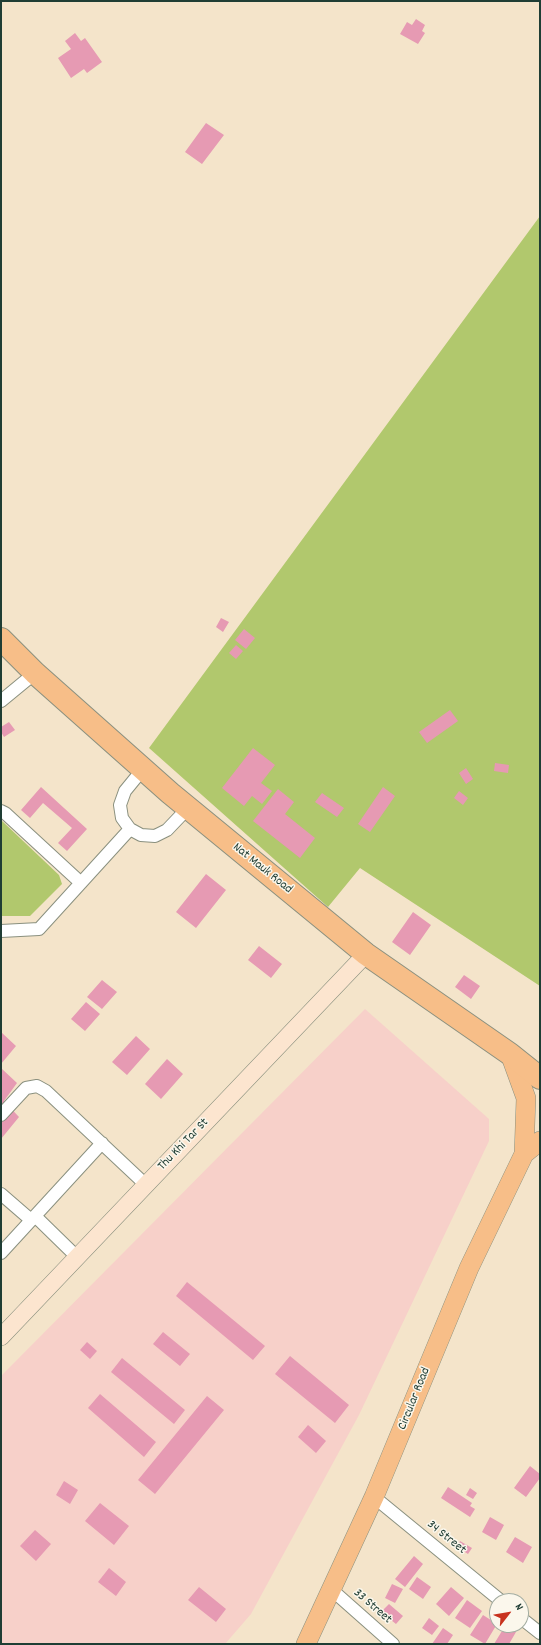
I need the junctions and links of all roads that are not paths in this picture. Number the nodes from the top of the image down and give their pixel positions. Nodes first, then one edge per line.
1 (1, 639) edge
2 (35, 673) junction
3 (1, 701) edge
4 (143, 769) junction
5 (188, 808) junction
6 (1, 810) edge
7 (130, 829) junction
8 (81, 883) junction
9 (1, 931) edge
10 (366, 954) junction
11 (510, 1054) junction
12 (540, 1078) edge
13 (1, 1115) edge
14 (540, 1141) edge
15 (102, 1142) junction
16 (524, 1154) junction
17 (146, 1185) junction
18 (1, 1194) edge
19 (33, 1218) junction
20 (1, 1253) edge
21 (77, 1257) junction
22 (1, 1337) edge
23 (374, 1497) junction
24 (332, 1590) junction
25 (491, 1593) edge
26 (529, 1624) edge
27 (540, 1633) edge
28 (306, 1644) edge
29 (394, 1644) edge

1 - 2 highway, Nat Mauk Road
2 - 3 street
2 - 4 highway, Nat Mauk Road
4 - 5 highway, Nat Mauk Road
4 - 7 street
5 - 7 street
5 - 10 highway, Nat Mauk Road
6 - 8 street
7 - 8 street
8 - 9 street
10 - 11 highway, Nat Mauk Road
10 - 17 street, Thu Khi Tar St
11 - 12 highway, Nat Mauk Road
11 - 16 main road
13 - 15 street
14 - 16 main road
15 - 17 street
15 - 19 street
16 - 23 main road, Circular Road
17 - 21 street, Thu Khi Tar St
18 - 19 street
19 - 20 street
19 - 21 street
21 - 22 street, Thu Khi Tar St
23 - 24 main road, Circular Road
23 - 25 street, 34 Street
24 - 28 main road, Circular Road
24 - 29 street, 33 Street
26 - 27 street

